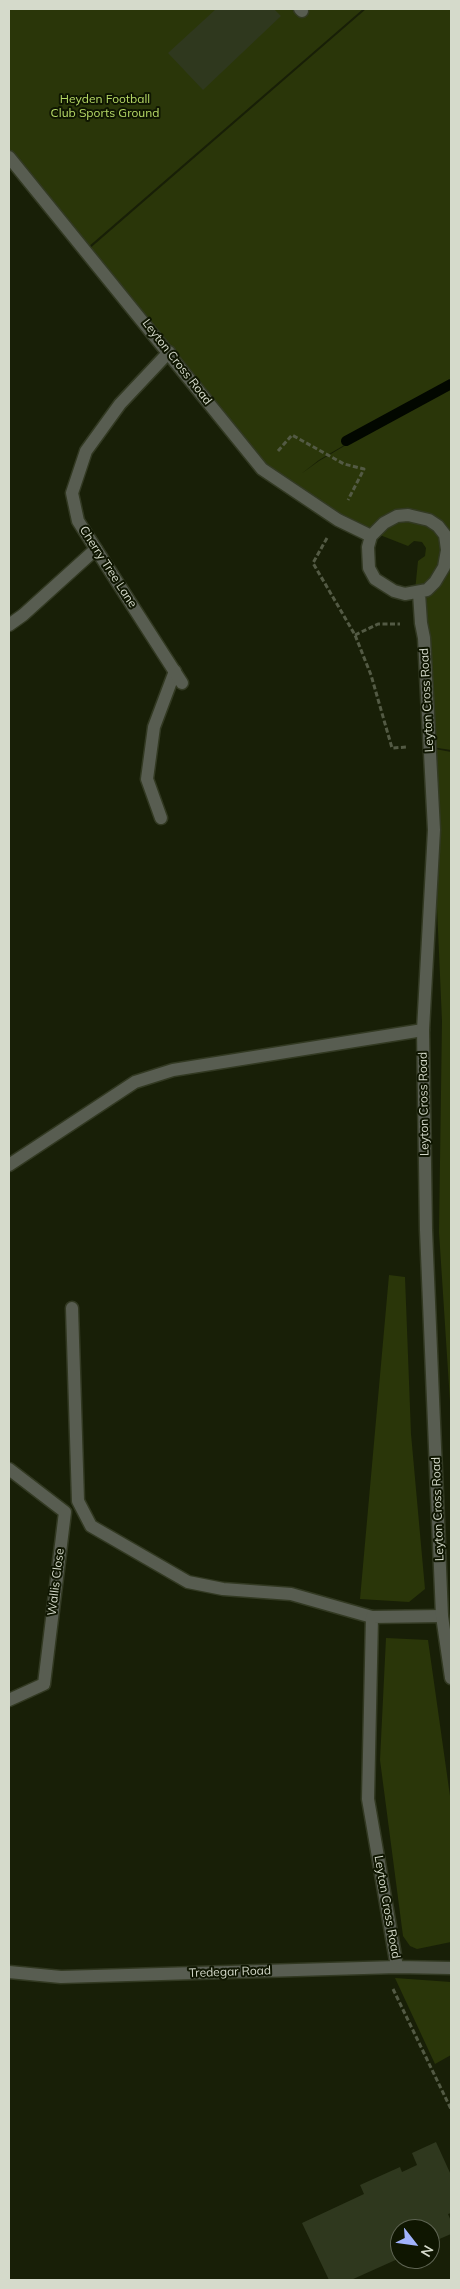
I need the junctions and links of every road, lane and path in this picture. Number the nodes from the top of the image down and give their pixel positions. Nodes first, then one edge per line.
1 (9, 157) edge
2 (170, 352) junction
3 (262, 469) junction
4 (338, 520) junction
5 (448, 535) edge
6 (371, 536) junction
7 (96, 549) junction
8 (419, 593) junction
9 (420, 623) junction
10 (9, 625) edge
11 (355, 635) junction
12 (175, 671) junction
13 (182, 683) dead end
14 (430, 746) junction
15 (161, 818) dead end
16 (424, 1030) junction
17 (9, 1165) edge
18 (72, 1308) dead end
19 (9, 1469) edge
20 (442, 1616) junction
21 (372, 1617) junction
22 (451, 1678) edge
23 (9, 1700) edge
24 (393, 1967) junction
25 (451, 1968) edge
26 (9, 1972) edge
27 (451, 2109) edge

1 - 2 street, Leyton Cross Road
2 - 3 street, Leyton Cross Road
2 - 7 street, Cherry Tree Lane
3 - 4 street, Leyton Cross Road
3 - 4 path
4 - 6 street, Leyton Cross Road
4 - 11 path
5 - 6 street
5 - 8 street
6 - 8 street
7 - 10 street
7 - 12 street, Cherry Tree Lane
8 - 9 street, Leyton Cross Road
9 - 11 path
9 - 14 street, Leyton Cross Road
11 - 14 path
12 - 13 street, Cherry Tree Lane
12 - 15 street
14 - 16 street, Leyton Cross Road
16 - 17 street
16 - 20 street, Leyton Cross Road
18 - 21 street
19 - 23 street, Wallis Close
20 - 21 street
20 - 22 street, Leyton Cross Road
21 - 24 street, Leyton Cross Road
24 - 25 street, Tredegar Road
24 - 26 street, Tredegar Road
24 - 27 path

